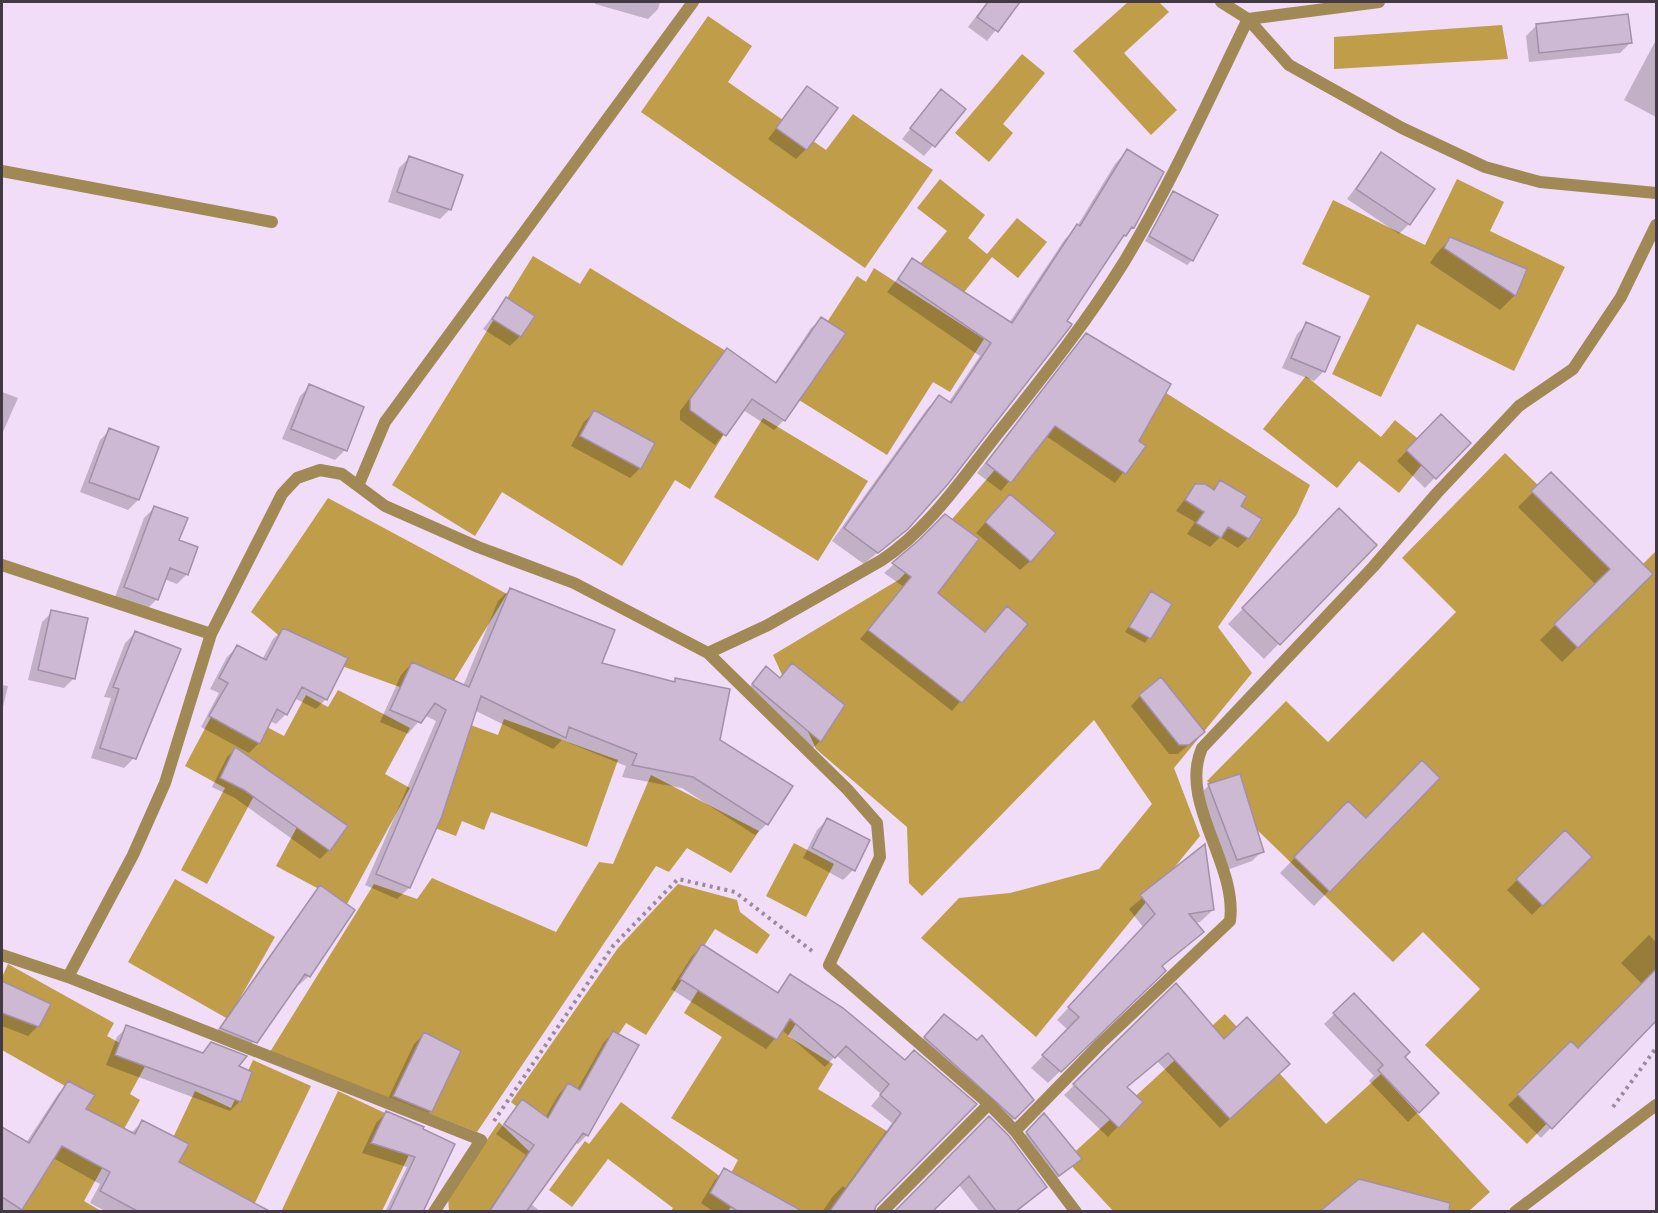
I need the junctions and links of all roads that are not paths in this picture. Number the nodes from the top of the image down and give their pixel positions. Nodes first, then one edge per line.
1 (693, 2) edge
2 (1222, 2) edge
3 (1379, 2) edge
4 (1248, 19) junction
5 (2, 171) edge
6 (1656, 193) edge
7 (272, 222) dead end
8 (1656, 225) edge
9 (358, 486) junction
10 (2, 564) edge
11 (211, 633) junction
12 (708, 653) junction
13 (2, 955) edge
14 (68, 977) junction
15 (989, 1104) junction
16 (1656, 1105) edge
17 (1014, 1131) junction
18 (434, 1212) edge
19 (882, 1212) edge
20 (1076, 1212) edge
21 (1515, 1212) edge

1 - 9 lane
2 - 4 lane
3 - 4 lane
4 - 6 lane
4 - 12 lane
5 - 7 lane
8 - 17 lane
9 - 11 lane
9 - 12 lane
10 - 11 lane
11 - 14 lane
12 - 15 lane
13 - 14 lane
14 - 18 lane
15 - 17 lane
15 - 19 lane
16 - 21 lane
17 - 20 lane

